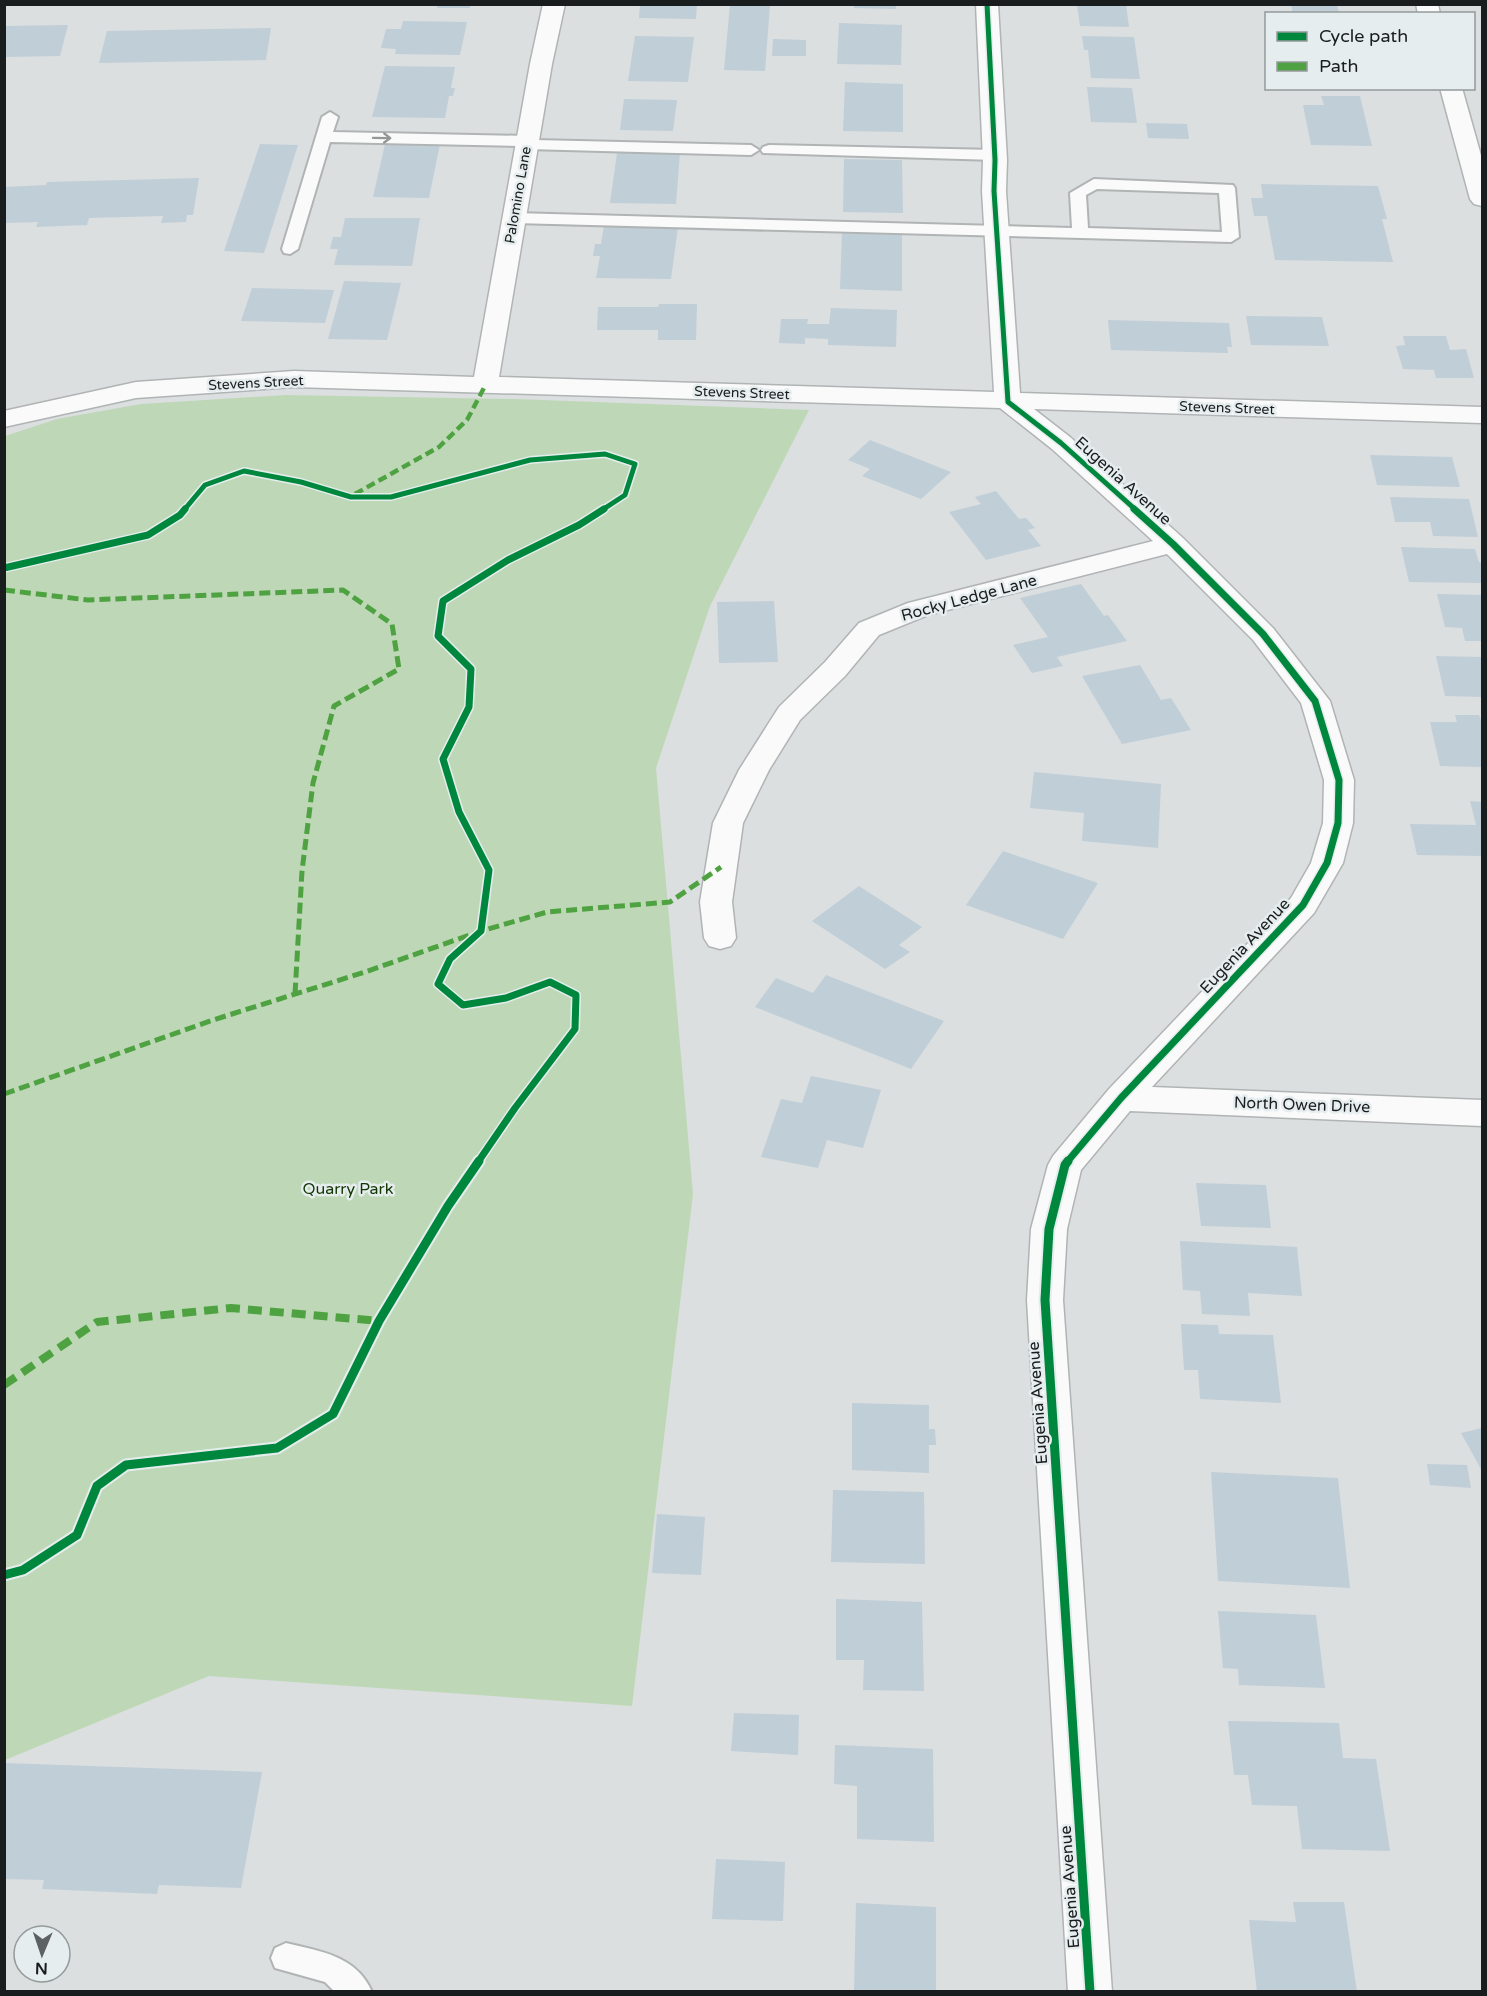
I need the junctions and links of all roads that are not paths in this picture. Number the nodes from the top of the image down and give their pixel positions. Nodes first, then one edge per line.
1 (554, 4) edge
2 (987, 4) edge
3 (1452, 90) edge
4 (529, 137) junction
5 (751, 150) dead end
6 (769, 150) dead end
7 (995, 155) junction
8 (1482, 199) edge
9 (514, 218) junction
10 (996, 230) junction
11 (1080, 232) junction
12 (290, 249) dead end
13 (485, 386) junction
14 (1008, 402) junction
15 (1482, 415) edge
16 (4, 419) edge
17 (1173, 544) junction
18 (720, 938) dead end
19 (1121, 1098) junction
20 (1482, 1113) edge
21 (286, 1958) dead end
22 (357, 1992) edge
23 (1090, 1992) edge

1 - 4 street, Palomino Lane
2 - 7 street
3 - 8 street
4 - 5 lane
4 - 9 street, Palomino Lane
4 - 12 lane
6 - 7 lane
7 - 10 street
9 - 10 lane
9 - 13 street, Palomino Lane
10 - 11 lane
10 - 14 street
11 - 11 lane
13 - 14 street, Stevens Street
13 - 16 street, Stevens Street
14 - 15 street, Stevens Street
14 - 17 street, Eugenia Avenue
17 - 18 street, Rocky Ledge Lane
17 - 19 street, Eugenia Avenue
19 - 20 street, North Owen Drive
19 - 23 street, Eugenia Avenue
21 - 22 lane

